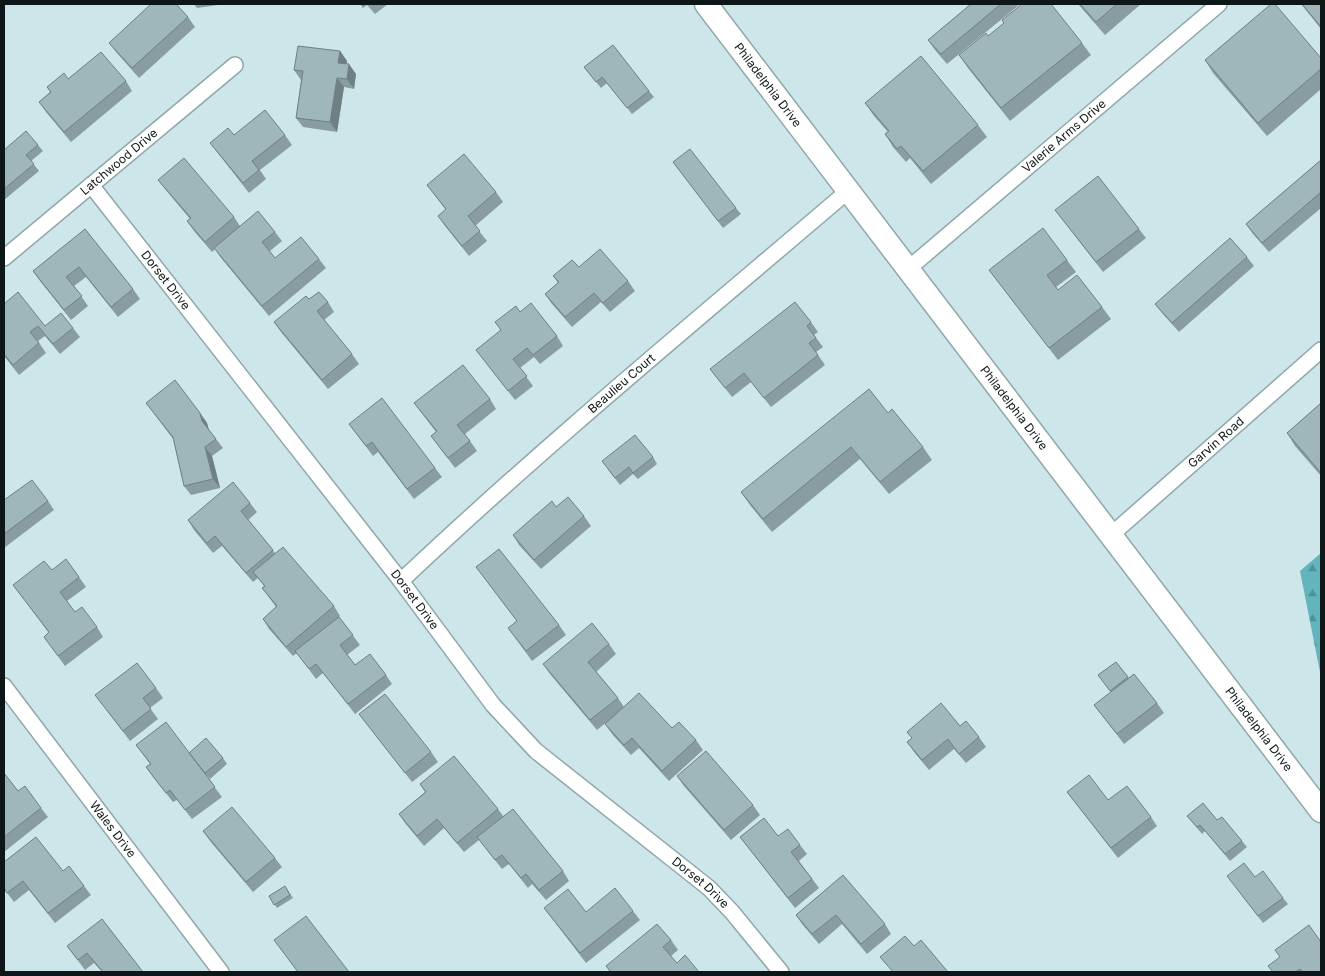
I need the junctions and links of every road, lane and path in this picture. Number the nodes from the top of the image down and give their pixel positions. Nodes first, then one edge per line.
1 (706, 4) edge
2 (1220, 4) edge
3 (235, 65) dead end
4 (92, 185) junction
5 (848, 191) junction
6 (4, 258) edge
7 (908, 269) junction
8 (1321, 350) edge
9 (1110, 535) junction
10 (401, 581) junction
11 (4, 686) edge
12 (1321, 811) edge
13 (221, 972) edge
14 (781, 972) edge

1 - 5 main road, Philadelphia Drive
2 - 7 street, Valerie Arms Drive
3 - 4 street, Latchwood Drive
4 - 6 street, Latchwood Drive
4 - 10 street, Dorset Drive
5 - 7 main road, Philadelphia Drive
5 - 10 street, Beaulieu Court
7 - 9 main road, Philadelphia Drive
8 - 9 street, Garvin Road
9 - 12 main road, Philadelphia Drive
10 - 14 street, Dorset Drive
11 - 13 street, Wales Drive

